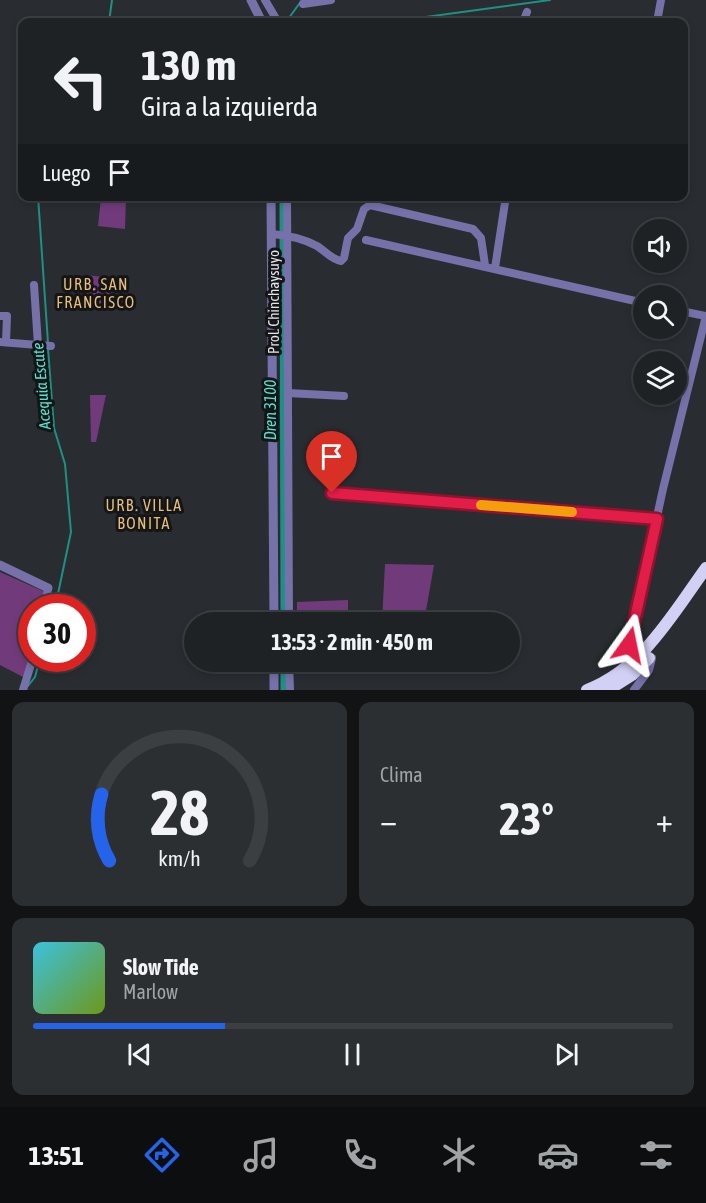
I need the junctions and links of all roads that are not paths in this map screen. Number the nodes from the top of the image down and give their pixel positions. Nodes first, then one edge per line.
1 (250, 0) edge
2 (265, 0) edge
3 (331, 0) edge
4 (661, 0) edge
5 (303, 4) dead end
6 (527, 12) dead end
7 (260, 18) edge
8 (276, 18) edge
9 (525, 18) edge
10 (658, 18) edge
11 (272, 201) edge
12 (286, 201) edge
13 (505, 201) edge
14 (280, 234) junction
15 (366, 240) dead end
16 (485, 265) junction
17 (495, 268) junction
18 (34, 285) dead end
19 (633, 300) edge
20 (687, 312) edge
21 (0, 316) edge
22 (706, 316) edge
23 (3, 342) edge
24 (44, 345) junction
25 (42, 360) dead end
26 (288, 393) junction
27 (344, 396) dead end
28 (332, 493) dead end
29 (657, 519) junction
30 (0, 565) edge
31 (706, 568) edge
32 (706, 580) edge
33 (48, 588) joint
34 (47, 594) edge
35 (274, 612) edge
36 (289, 612) edge
37 (653, 654) junction
38 (636, 659) junction
39 (29, 672) edge
40 (274, 672) edge
41 (289, 672) edge
42 (23, 690) edge
43 (274, 690) edge
44 (290, 690) edge
45 (587, 690) edge
46 (608, 690) edge
47 (634, 690) edge

1 - 7 street
2 - 8 street
3 - 5 street
4 - 10 street
6 - 9 street
11 - 14 street
12 - 14 street, Prol. Chinchaysuyo
13 - 17 street
14 - 16 street
14 - 26 street, Prol. Chinchaysuyo
14 - 35 street
15 - 16 street
16 - 17 street
17 - 19 street
18 - 24 street
20 - 22 street
21 - 23 street
22 - 29 street
23 - 24 street
24 - 25 street
26 - 27 street
26 - 36 street, Prol. Chinchaysuyo
28 - 29 street
29 - 38 street
30 - 33 street
31 - 38 highway
32 - 37 highway
33 - 34 street
37 - 46 highway
37 - 47 street
38 - 45 highway
39 - 42 street
40 - 43 street
41 - 44 street

